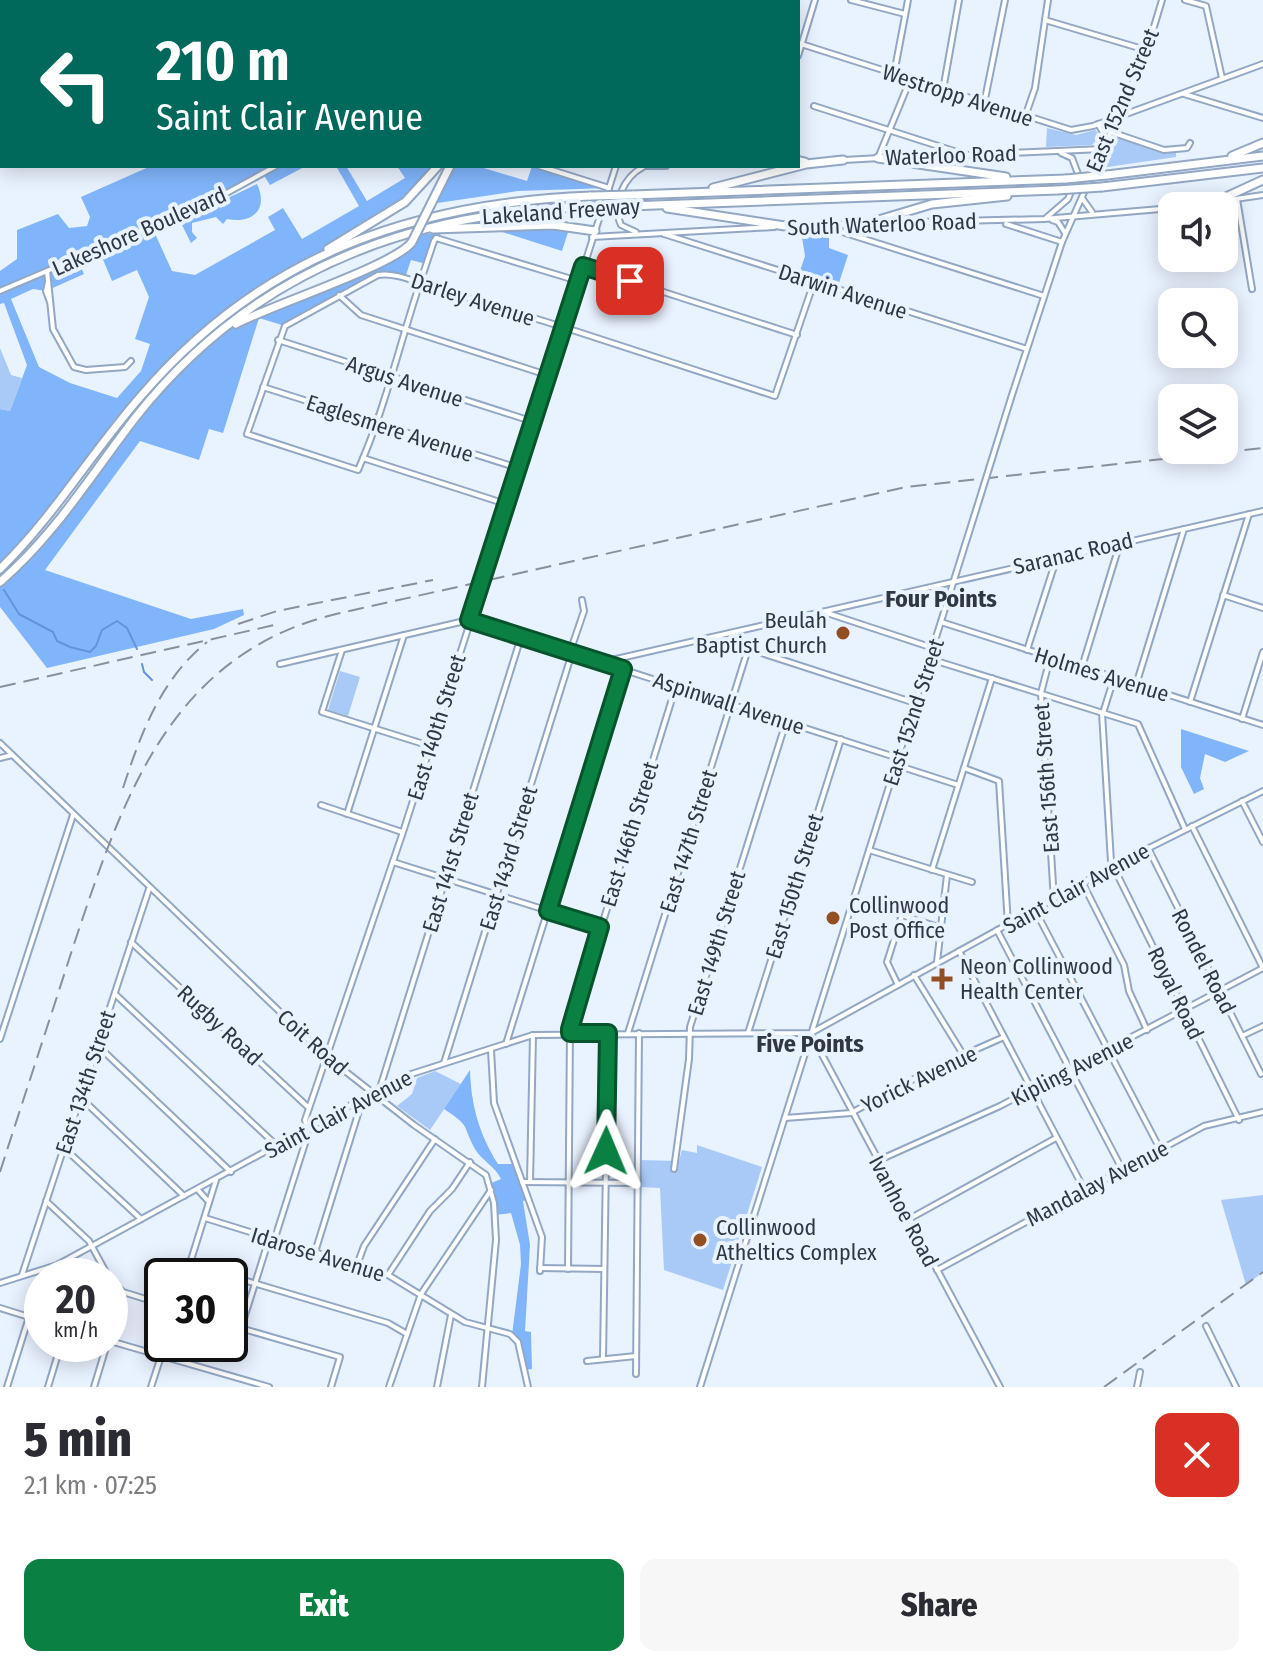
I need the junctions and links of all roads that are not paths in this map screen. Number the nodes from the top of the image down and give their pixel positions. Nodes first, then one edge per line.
1 (815, 0) edge
2 (851, 0) edge
3 (908, 0) edge
4 (959, 0) edge
5 (1005, 0) edge
6 (1048, 0) edge
7 (1162, 0) edge
8 (1185, 0) edge
9 (905, 14) junction
10 (1045, 20) junction
11 (800, 44) edge
12 (1147, 50) junction
13 (1263, 64) edge
14 (894, 74) junction
15 (1222, 78) junction
16 (910, 80) junction
17 (943, 90) junction
18 (1181, 93) junction
19 (984, 104) junction
20 (814, 106) dead end
21 (1119, 114) junction
22 (1025, 117) junction
23 (1263, 118) edge
24 (1098, 124) junction
25 (890, 131) junction
26 (1111, 132) junction
27 (1107, 141) junction
28 (1190, 143) dead end
29 (1263, 143) edge
30 (1103, 149) junction
31 (1053, 151) junction
32 (966, 155) junction
33 (1263, 156) edge
34 (878, 158) junction
35 (800, 160) edge
36 (843, 160) junction
37 (1216, 162) junction
38 (800, 166) edge
39 (272, 168) edge
40 (436, 168) edge
41 (449, 168) edge
42 (545, 168) edge
43 (615, 168) edge
44 (638, 168) edge
45 (790, 168) edge
46 (1263, 168) edge
47 (1053, 179) junction
48 (1263, 180) edge
49 (609, 188) junction
50 (695, 192) junction
51 (1027, 192) junction
52 (1237, 192) edge
53 (1263, 195) edge
54 (1082, 196) junction
55 (1238, 199) edge
56 (1238, 205) edge
57 (629, 206) junction
58 (1158, 209) edge
59 (1098, 214) junction
60 (1074, 215) junction
61 (1045, 219) junction
62 (865, 224) junction
63 (1006, 224) dead end
64 (785, 226) junction
65 (700, 230) junction
66 (839, 231) dead end
67 (658, 232) junction
68 (403, 233) junction
69 (640, 233) junction
70 (594, 234) junction
71 (1065, 234) junction
72 (864, 238) junction
73 (1062, 242) junction
74 (702, 246) junction
75 (309, 261) junction
76 (583, 266) junction
77 (47, 271) junction
78 (578, 281) junction
79 (814, 282) junction
80 (420, 283) junction
81 (1252, 289) dead end
82 (0, 291) edge
83 (339, 295) junction
84 (1044, 296) junction
85 (563, 327) junction
86 (405, 329) junction
87 (216, 335) junction
88 (797, 335) junction
89 (278, 340) junction
90 (1027, 349) junction
91 (131, 361) dead end
92 (548, 375) junction
93 (390, 376) junction
94 (263, 387) junction
95 (532, 422) junction
96 (374, 423) junction
97 (363, 458) junction
98 (518, 468) junction
99 (506, 504) junction
100 (1263, 511) edge
101 (1249, 514) junction
102 (1184, 529) junction
103 (1120, 543) junction
104 (1057, 557) junction
105 (0, 569) edge
106 (954, 581) junction
107 (0, 582) edge
108 (1223, 595) junction
109 (582, 600) dead end
110 (1263, 608) edge
111 (822, 611) junction
112 (469, 620) junction
113 (941, 622) junction
114 (404, 635) junction
115 (709, 636) junction
116 (521, 637) junction
117 (933, 648) junction
118 (748, 649) junction
119 (342, 650) junction
120 (1027, 650) junction
121 (1263, 652) edge
122 (571, 653) junction
123 (1050, 658) junction
124 (930, 659) junction
125 (603, 662) junction
126 (280, 664) dead end
127 (1082, 668) junction
128 (623, 669) junction
129 (992, 678) junction
130 (1114, 678) junction
131 (1136, 685) junction
132 (676, 686) junction
133 (1041, 693) junction
134 (1190, 702) junction
135 (915, 703) junction
136 (731, 704) junction
137 (1103, 713) junction
138 (1242, 719) junction
139 (786, 722) junction
140 (1263, 725) edge
141 (375, 728) junction
142 (841, 739) junction
143 (0, 743) edge
144 (430, 746) junction
145 (12, 755) junction
146 (0, 758) edge
147 (898, 758) junction
148 (896, 765) junction
149 (964, 768) junction
150 (959, 785) junction
151 (1263, 791) edge
152 (1242, 801) junction
153 (321, 805) dead end
154 (347, 814) junction
155 (73, 815) junction
156 (1192, 826) junction
157 (1185, 829) junction
158 (403, 832) junction
159 (1263, 842) edge
160 (1148, 848) junction
161 (869, 850) junction
162 (393, 862) junction
163 (1113, 866) junction
164 (932, 870) junction
165 (947, 875) junction
166 (445, 879) junction
167 (972, 882) dead end
168 (1083, 884) junction
169 (149, 889) junction
170 (496, 895) junction
171 (854, 899) junction
172 (1054, 900) junction
173 (1035, 910) junction
174 (548, 911) junction
175 (902, 915) junction
176 (1008, 925) junction
177 (600, 927) junction
178 (941, 928) junction
179 (997, 930) junction
180 (131, 942) junction
181 (959, 951) junction
182 (937, 962) junction
183 (1263, 968) edge
184 (914, 975) junction
185 (898, 985) junction
186 (1220, 992) junction
187 (115, 994) junction
188 (1184, 1010) junction
189 (1263, 1026) edge
190 (1147, 1030) junction
191 (570, 1033) junction
192 (608, 1033) junction
193 (628, 1033) junction
194 (639, 1033) junction
195 (690, 1033) junction
196 (748, 1033) junction
197 (811, 1033) junction
198 (533, 1035) junction
199 (1242, 1036) junction
200 (1004, 1037) junction
201 (0, 1039) edge
202 (506, 1044) junction
203 (97, 1045) junction
204 (491, 1050) junction
205 (1108, 1050) junction
206 (964, 1056) junction
207 (327, 1057) junction
208 (443, 1064) junction
209 (1071, 1071) junction
210 (1261, 1071) edge
211 (380, 1088) junction
212 (1031, 1091) junction
213 (373, 1093) junction
214 (80, 1097) junction
215 (363, 1098) junction
216 (309, 1108) junction
217 (1263, 1112) edge
218 (851, 1113) junction
219 (785, 1118) junction
220 (1239, 1120) junction
221 (307, 1128) junction
222 (1056, 1138) junction
223 (435, 1139) junction
224 (277, 1145) junction
225 (64, 1148) junction
226 (1160, 1149) junction
227 (877, 1161) junction
228 (470, 1162) junction
229 (674, 1169) dead end
230 (1122, 1169) junction
231 (231, 1172) junction
232 (216, 1180) junction
233 (522, 1182) junction
234 (530, 1182) junction
235 (571, 1182) junction
236 (606, 1183) junction
237 (638, 1183) junction
238 (1084, 1189) junction
239 (198, 1190) junction
240 (491, 1190) junction
241 (184, 1196) junction
242 (46, 1201) junction
243 (209, 1203) junction
244 (205, 1218) junction
245 (909, 1219) junction
246 (142, 1220) junction
247 (272, 1240) junction
248 (92, 1246) junction
249 (315, 1253) junction
250 (98, 1258) edge
251 (192, 1258) edge
252 (357, 1265) junction
253 (568, 1269) junction
254 (604, 1269) junction
255 (937, 1270) junction
256 (388, 1275) junction
257 (22, 1276) junction
258 (0, 1283) edge
259 (248, 1283) edge
260 (255, 1285) junction
261 (421, 1294) junction
262 (248, 1306) edge
263 (0, 1308) edge
264 (24, 1315) edge
265 (451, 1315) junction
266 (1206, 1326) dead end
267 (485, 1328) junction
268 (248, 1330) edge
269 (24, 1333) edge
270 (407, 1334) junction
271 (636, 1356) junction
272 (603, 1359) junction
273 (587, 1361) dead end
274 (56, 1362) edge
275 (102, 1362) edge
276 (159, 1362) edge
277 (182, 1362) edge
278 (1140, 1372) dead end
279 (636, 1374) dead end
280 (7, 1387) edge
281 (48, 1387) edge
282 (94, 1387) edge
283 (151, 1387) edge
284 (269, 1387) edge
285 (331, 1387) edge
286 (389, 1387) edge
287 (437, 1387) edge
288 (482, 1387) edge
289 (528, 1387) edge
290 (700, 1387) edge
291 (1000, 1387) edge
292 (1137, 1387) edge
293 (1236, 1387) edge

1 - 11 street
2 - 9 street
3 - 9 street
4 - 17 street
5 - 19 street
6 - 10 street
7 - 12 street, East 152nd Street
8 - 15 street
9 - 14 street
10 - 12 street
10 - 22 street
11 - 14 street, Westropp Avenue
12 - 21 street, East 152nd Street
13 - 15 street
14 - 16 street, Westropp Avenue
15 - 18 street
16 - 17 street, Westropp Avenue
16 - 25 street
17 - 19 street, Westropp Avenue
18 - 21 street
18 - 23 street
19 - 22 street, Westropp Avenue
20 - 25 street
21 - 24 street, Westropp Avenue
21 - 26 street, East 152nd Street
22 - 24 street, Westropp Avenue
24 - 27 street
25 - 32 street
25 - 34 street
26 - 27 street, East 152nd Street
26 - 28 street
27 - 30 street, East 152nd Street
29 - 37 highway
30 - 31 street, Waterloo Road
30 - 54 street, East 152nd Street
31 - 32 street, Waterloo Road
31 - 61 street
32 - 34 street, Waterloo Road
33 - 37 highway, Lakeland Freeway
34 - 36 street, Waterloo Road
34 - 47 highway
35 - 36 street, Waterloo Road
36 - 38 highway
37 - 47 highway, Lakeland Freeway, bridge
39 - 77 street, Lakeshore Boulevard
40 - 75 highway
41 - 87 highway, bridge
42 - 49 street
43 - 49 street, East 140th Street
44 - 69 street
45 - 50 highway
46 - 51 highway, Lakeland Freeway, bridge
47 - 50 highway, Lakeland Freeway
48 - 52 highway
49 - 70 street, East 140th Street
50 - 75 highway, Lakeland Freeway, bridge
51 - 57 highway, Lakeland Freeway
51 - 62 highway
53 - 55 street
54 - 59 street
54 - 60 street, East 152nd Street
56 - 81 street
57 - 64 highway
57 - 68 highway, Lakeland Freeway, bridge
58 - 59 street, South Waterloo Road
59 - 60 street, South Waterloo Road
60 - 61 street, South Waterloo Road
60 - 71 street, East 152nd Street
61 - 62 street, South Waterloo Road
61 - 71 street
62 - 64 street, South Waterloo Road
62 - 72 street
63 - 73 street
64 - 65 street, South Waterloo Road
65 - 67 street, South Waterloo Road
65 - 74 street
66 - 72 street
67 - 69 street, South Waterloo Road
67 - 74 street, Darwin Avenue
68 - 70 highway
68 - 87 highway, Lakeland Freeway
69 - 70 street, South Waterloo Road
70 - 76 street, East 140th Street
71 - 73 street, East 152nd Street
72 - 84 street
73 - 84 street, East 152nd Street
74 - 79 street, Darwin Avenue
75 - 105 highway, Lakeland Freeway
76 - 78 street, East 140th Street
76 - 88 street
77 - 82 street, Lakeshore Boulevard
77 - 91 street
78 - 80 street
78 - 85 street, East 140th Street
79 - 88 street
79 - 90 street, Darwin Avenue
80 - 83 street, Darley Avenue
80 - 85 street, Darley Avenue
80 - 86 street
83 - 86 street
83 - 89 street, Darley Avenue
84 - 90 street, East 152nd Street
85 - 88 street, Darley Avenue
85 - 92 street, East 140th Street
86 - 92 street
86 - 93 street
87 - 107 highway, Lakeland Freeway
89 - 93 street, Argus Avenue
89 - 94 street
90 - 106 street, East 152nd Street, bridge
92 - 95 street, East 140th Street
93 - 95 street, Argus Avenue
93 - 96 street
94 - 96 street, Eaglesmere Avenue
94 - 97 street
95 - 98 street, East 140th Street
96 - 97 street
96 - 98 street, Eaglesmere Avenue
97 - 99 street
98 - 99 street, East 140th Street
99 - 112 street, East 140th Street
100 - 101 street, Saranac Road
101 - 102 street, Saranac Road
101 - 108 street
102 - 103 street, Saranac Road
102 - 131 street
103 - 104 street, Saranac Road
103 - 127 street
104 - 106 street, Saranac Road
104 - 120 street
106 - 111 street, Saranac Road
106 - 113 street, East 152nd Street
108 - 110 street
108 - 134 street
109 - 122 street, East 143rd Street
111 - 115 street, Saranac Road
111 - 117 street
112 - 114 street
112 - 116 street, Aspinwall Avenue
112 - 144 street, East 140th Street
113 - 117 street, East 152nd Street
113 - 120 street, Holmes Avenue
114 - 119 street
114 - 141 street
115 - 118 street
115 - 125 street, Saranac Road
116 - 122 street, Aspinwall Avenue
116 - 166 street, East 141st Street
117 - 124 street, East 152nd Street
118 - 135 street
118 - 136 street, East 147th Street
119 - 126 street
119 - 141 street
120 - 123 street, Holmes Avenue
121 - 138 street
122 - 125 street, Aspinwall Avenue
122 - 170 street, East 143rd Street
123 - 127 street, Holmes Avenue
123 - 133 street, East 156th Street
124 - 129 street
124 - 135 street, East 152nd Street
125 - 128 street, Aspinwall Avenue
127 - 130 street, Holmes Avenue
128 - 132 street, Aspinwall Avenue
128 - 174 street
129 - 133 street
129 - 149 street
130 - 131 street, Holmes Avenue
130 - 137 street
131 - 134 street, Holmes Avenue
132 - 136 street, Aspinwall Avenue
132 - 177 street, East 146th Street
133 - 137 street
133 - 172 street, East 156th Street
134 - 138 street, Holmes Avenue
135 - 147 street, East 152nd Street
136 - 139 street, Aspinwall Avenue
136 - 193 street, East 147th Street
137 - 157 street
137 - 163 street
138 - 140 street, Holmes Avenue
139 - 142 street, Aspinwall Avenue
139 - 195 street, East 149th Street
141 - 144 street
141 - 154 street
142 - 147 street, Aspinwall Avenue
142 - 196 street, East 150th Street
143 - 145 street, Coit Road
144 - 158 street, East 140th Street
145 - 146 street
145 - 155 street, Coit Road
147 - 148 street, East 152nd Street
148 - 150 street
148 - 161 street, East 152nd Street
149 - 150 street
149 - 176 street
150 - 164 street
151 - 152 street, Saint Clair Avenue
152 - 156 street, Saint Clair Avenue
152 - 159 street
153 - 154 street
154 - 158 street
155 - 169 street, Coit Road
155 - 201 street
156 - 157 street, Saint Clair Avenue
156 - 183 street
157 - 160 street, Saint Clair Avenue
158 - 162 street, East 140th Street
160 - 163 street, Saint Clair Avenue
160 - 186 street, Rondel Road
161 - 164 street
161 - 171 street, East 152nd Street
162 - 166 street
162 - 207 street, East 140th Street
163 - 168 street, Saint Clair Avenue
163 - 188 street, Royal Road
164 - 165 street
165 - 167 street
165 - 178 street
166 - 170 street
166 - 211 street, East 141st Street
168 - 172 street, Saint Clair Avenue
168 - 190 street
169 - 180 street, East 134th Street
169 - 207 street, Coit Road
170 - 174 street
170 - 208 street, East 143rd Street
171 - 175 street
171 - 197 street, East 152nd Street
172 - 173 street, Saint Clair Avenue
173 - 176 street, Saint Clair Avenue
173 - 205 street
174 - 177 street
174 - 202 street
175 - 178 street
175 - 185 street
176 - 179 street, Saint Clair Avenue
177 - 191 street, East 146th Street
178 - 182 street
179 - 181 street, Saint Clair Avenue
179 - 209 street
180 - 187 street, East 134th Street
180 - 216 street, Rugby Road
181 - 182 street, Saint Clair Avenue
181 - 200 street
182 - 184 street, Saint Clair Avenue
183 - 186 street, Kipling Avenue
184 - 185 street, Saint Clair Avenue
184 - 206 street
185 - 197 street, Saint Clair Avenue
186 - 188 street, Kipling Avenue
186 - 199 street, Rondel Road
187 - 203 street, East 134th Street
187 - 224 street
188 - 190 street, Kipling Avenue
188 - 220 street, Royal Road
189 - 199 street
190 - 205 street, Kipling Avenue
191 - 192 street, Saint Clair Avenue
191 - 198 street, Saint Clair Avenue
191 - 235 street, East 146th Street
192 - 193 street, Saint Clair Avenue
192 - 236 street
193 - 194 street, Saint Clair Avenue
194 - 195 street, Saint Clair Avenue
194 - 237 street
195 - 196 street, Saint Clair Avenue
195 - 229 street, East 149th Street
196 - 197 street, Saint Clair Avenue
197 - 218 street, Ivanhoe Road
197 - 219 street, East 152nd Street
198 - 202 street, Saint Clair Avenue
198 - 234 street
199 - 210 street, Rondel Road
200 - 206 street, Yorick Avenue
200 - 212 street
202 - 204 street, Saint Clair Avenue
203 - 214 street, East 134th Street
203 - 231 street
204 - 208 street, Saint Clair Avenue
204 - 233 street
205 - 209 street, Kipling Avenue
205 - 226 street
206 - 218 street, Yorick Avenue
207 - 213 street, Coit Road
207 - 216 street, East 140th Street
208 - 211 street, Saint Clair Avenue
209 - 212 street, Kipling Avenue
209 - 230 street
211 - 213 street, Saint Clair Avenue
212 - 222 street
212 - 227 street, Kipling Avenue
213 - 215 street, Saint Clair Avenue
213 - 223 street, Coit Road
214 - 225 street, East 134th Street
214 - 241 street
215 - 221 street, Saint Clair Avenue
215 - 249 street
216 - 221 street, East 140th Street
217 - 220 street, Mandalay Avenue
218 - 219 street, Yorick Avenue
218 - 227 street, Ivanhoe Road
219 - 290 street, East 152nd Street
220 - 226 street, Mandalay Avenue
221 - 224 street, Saint Clair Avenue
221 - 247 street, East 140th Street
222 - 238 street
222 - 245 street
223 - 228 street, Coit Road
223 - 252 street
224 - 231 street, Saint Clair Avenue
225 - 242 street, East 134th Street
225 - 246 street
226 - 230 street, Mandalay Avenue
227 - 245 street, Ivanhoe Road
228 - 240 street, Coit Road
228 - 256 street
230 - 238 street, Mandalay Avenue
231 - 232 street, Saint Clair Avenue
232 - 239 street, Saint Clair Avenue
232 - 243 street
233 - 234 street
233 - 253 street
234 - 235 street
235 - 236 street
235 - 253 street, East 146th Street
236 - 237 street
236 - 254 street
237 - 271 street
238 - 255 street, Mandalay Avenue
239 - 241 street, Saint Clair Avenue
239 - 243 street
240 - 261 street
240 - 267 street
241 - 246 street, Saint Clair Avenue
242 - 248 street
242 - 257 street, East 134th Street
243 - 244 street
244 - 247 street, Idarose Avenue
244 - 251 street
245 - 255 street, Ivanhoe Road
246 - 248 street, Saint Clair Avenue
247 - 249 street, Idarose Avenue
247 - 260 street, East 140th Street
248 - 250 street
248 - 257 street, Saint Clair Avenue
249 - 252 street, Idarose Avenue
252 - 256 street, Idarose Avenue
253 - 254 street
254 - 272 street
255 - 291 street, Ivanhoe Road
256 - 261 street, Idarose Avenue
257 - 258 street, Saint Clair Avenue
259 - 260 street
260 - 262 street, East 140th Street
260 - 270 street
261 - 265 street, Idarose Avenue
261 - 270 street
263 - 264 street
265 - 267 street, Idarose Avenue
265 - 287 street
266 - 293 street
267 - 288 street
267 - 289 street, Idarose Avenue
268 - 285 street
269 - 280 street
270 - 286 street
271 - 272 street
271 - 279 street
272 - 273 street
274 - 281 street
275 - 282 street
276 - 283 street
277 - 284 street
278 - 292 street

